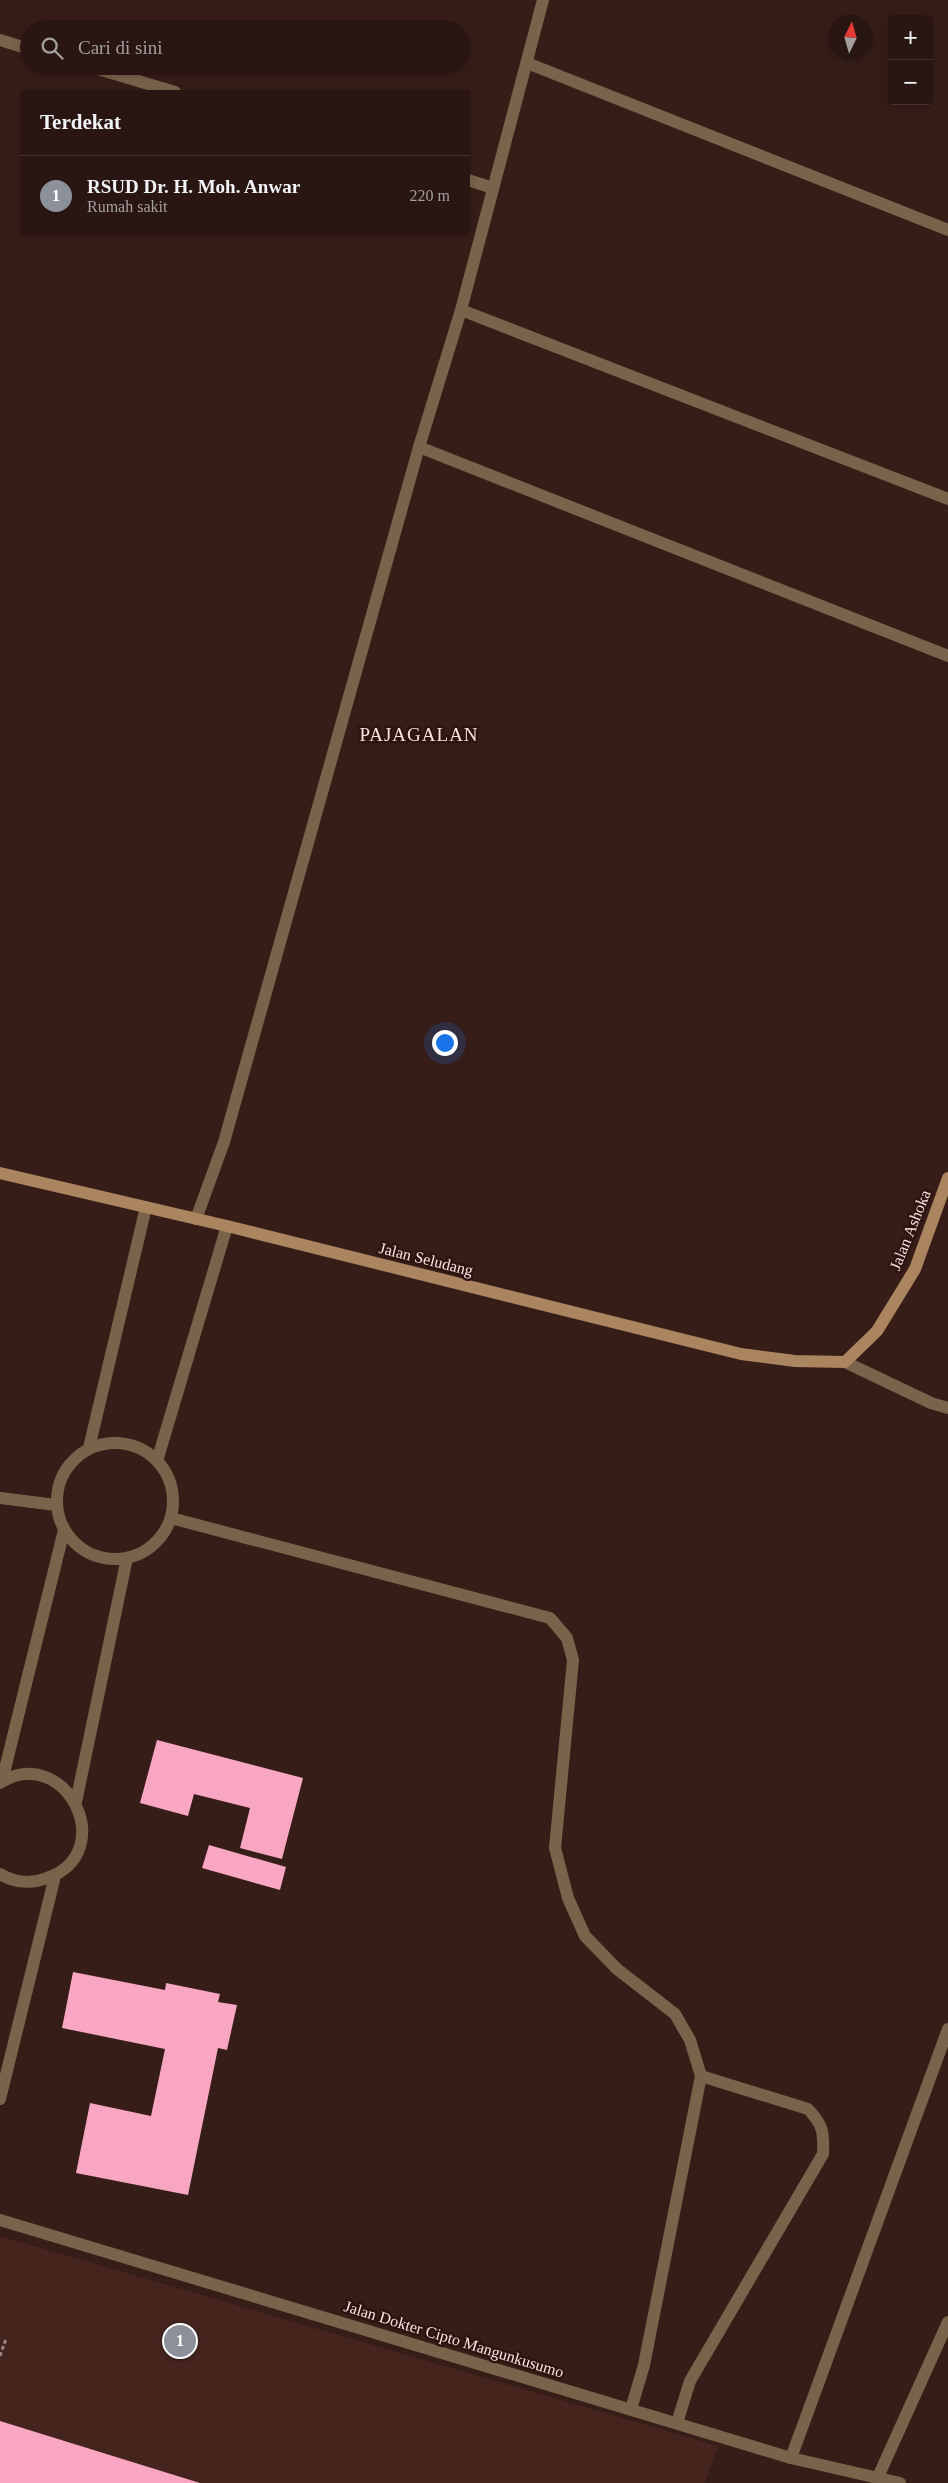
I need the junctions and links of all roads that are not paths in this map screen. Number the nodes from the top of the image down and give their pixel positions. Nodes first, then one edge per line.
1 (543, 0) edge
2 (0, 40) edge
3 (20, 46) edge
4 (527, 62) junction
5 (118, 75) edge
6 (168, 90) edge
7 (470, 181) edge
8 (494, 188) junction
9 (948, 230) edge
10 (461, 310) junction
11 (419, 446) junction
12 (948, 499) edge
13 (948, 656) edge
14 (0, 1173) edge
15 (948, 1178) edge
16 (146, 1207) junction
17 (196, 1219) junction
18 (227, 1226) junction
19 (846, 1362) junction
20 (948, 1408) edge
21 (89, 1448) junction
22 (157, 1461) junction
23 (0, 1498) edge
24 (56, 1505) junction
25 (171, 1518) junction
26 (64, 1530) junction
27 (128, 1558) junction
28 (1, 1782) edge
29 (76, 1802) junction
30 (0, 1874) edge
31 (55, 1876) junction
32 (948, 2029) edge
33 (701, 2076) junction
34 (0, 2098) edge
35 (0, 2220) edge
36 (948, 2322) edge
37 (631, 2409) junction
38 (677, 2422) junction
39 (791, 2458) junction
40 (878, 2477) junction
41 (900, 2483) edge

1 - 4 street
2 - 3 street
4 - 8 street
4 - 9 street
5 - 6 street
7 - 8 street
8 - 10 street
10 - 11 street
10 - 12 street
11 - 13 street
11 - 17 street
14 - 16 main road, Jalan Seludang
15 - 19 main road, Jalan Ashoka
16 - 17 main road, Jalan Seludang
16 - 21 street
17 - 18 main road, Jalan Seludang
18 - 19 main road, Jalan Seludang
18 - 22 street
19 - 20 street
21 - 22 street
21 - 24 street
22 - 25 street
23 - 24 street
24 - 26 street
25 - 27 street
25 - 33 street
26 - 27 street
26 - 28 street
27 - 29 street
28 - 29 street
29 - 31 street
30 - 31 street
31 - 34 street
32 - 39 street
33 - 37 street
33 - 38 street
35 - 37 street, Jalan Dokter Cipto Mangunkusumo
36 - 40 street
37 - 38 street, Jalan Dokter Cipto Mangunkusumo
38 - 39 street, Jalan Dokter Cipto Mangunkusumo
39 - 40 street, Jalan Dokter Cipto Mangunkusumo
40 - 41 street, Jalan Dokter Cipto Mangunkusumo

